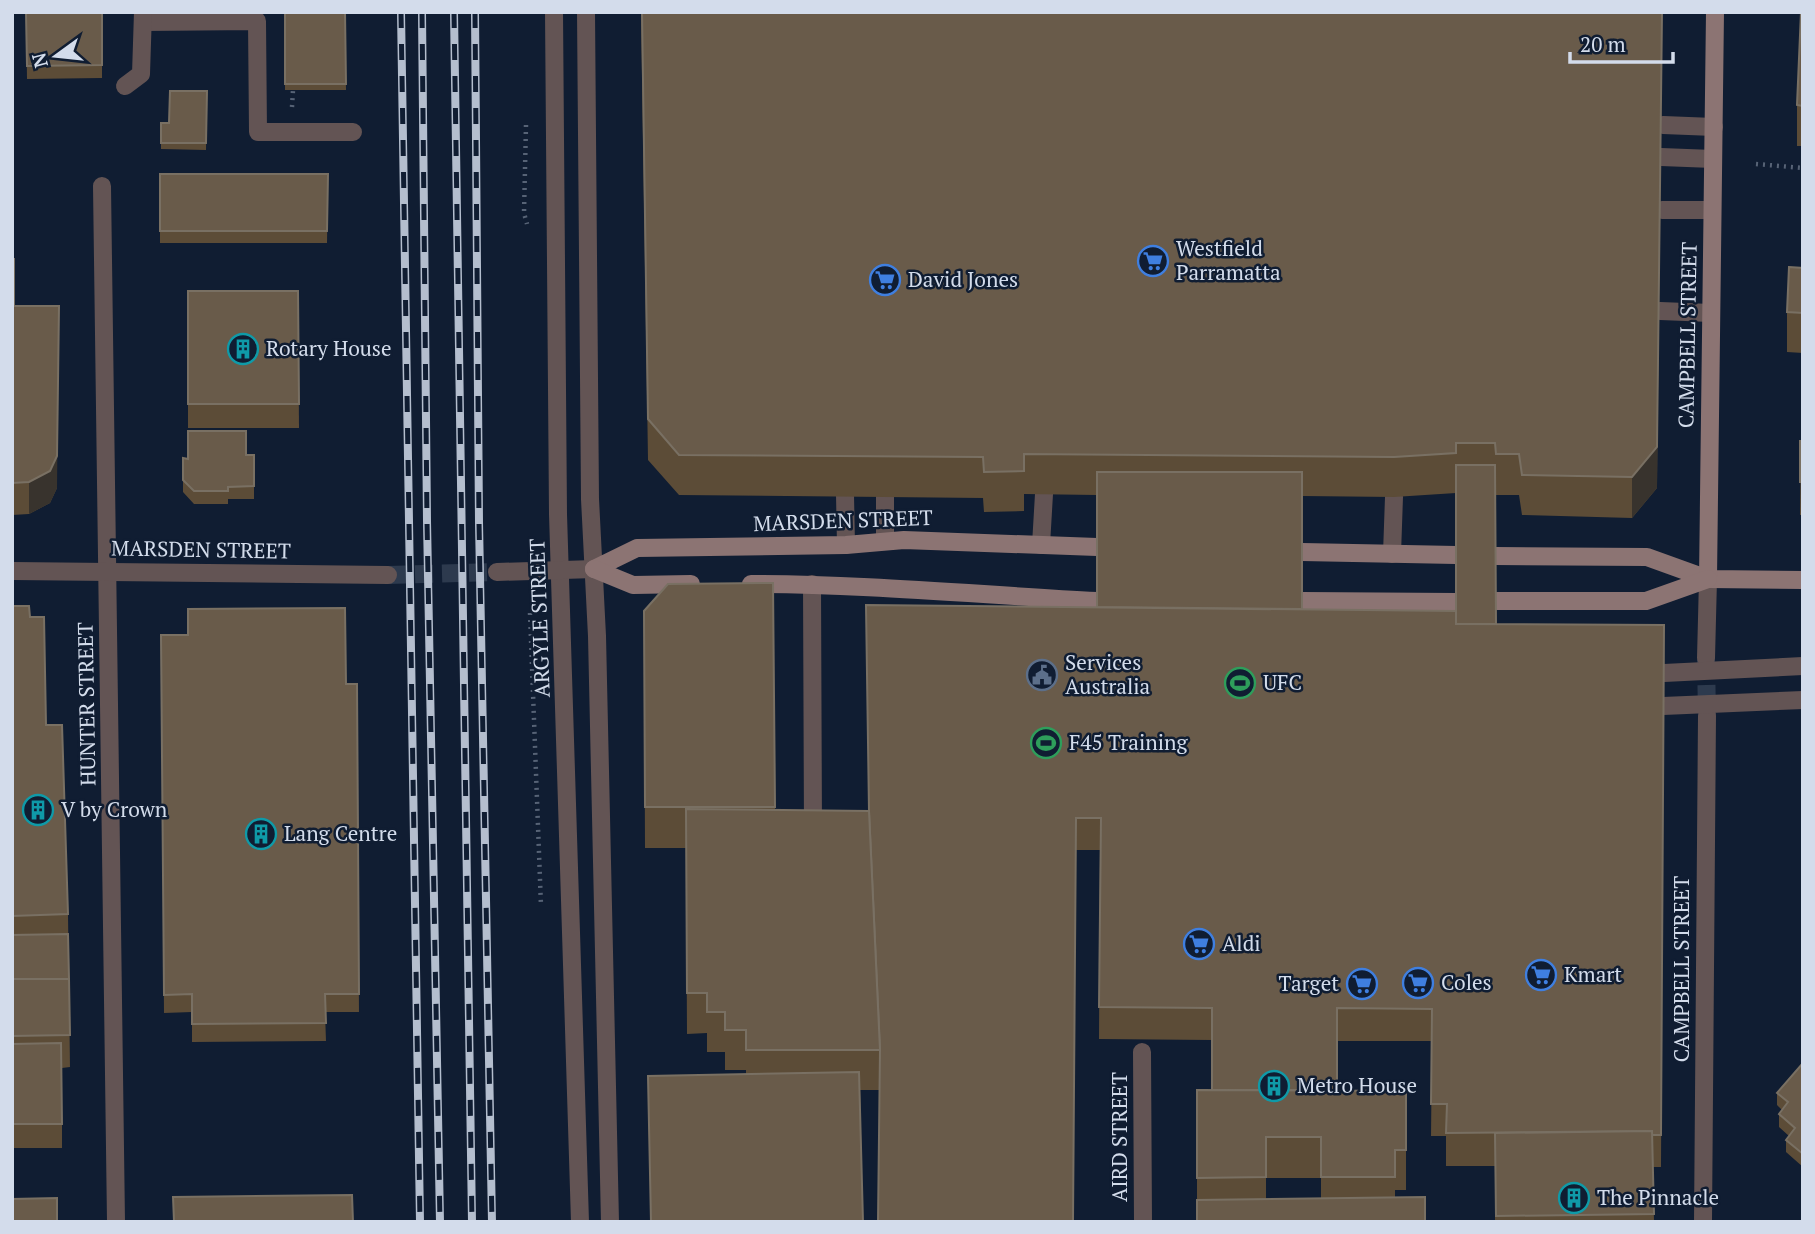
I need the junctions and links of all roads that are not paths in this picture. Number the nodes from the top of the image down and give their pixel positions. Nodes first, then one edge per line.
1 (554, 12) edge
2 (586, 12) edge
3 (1715, 12) edge
4 (143, 17) edge
5 (125, 86) dead end
6 (1663, 125) edge
7 (1713, 127) junction
8 (353, 132) dead end
9 (1661, 157) edge
10 (1713, 159) junction
11 (102, 186) dead end
12 (1662, 210) edge
13 (1712, 210) junction
14 (1660, 311) edge
15 (1711, 313) junction
16 (1044, 494) edge
17 (845, 495) edge
18 (885, 495) edge
19 (1394, 497) edge
20 (885, 541) junction
21 (846, 545) junction
22 (1041, 545) junction
23 (1097, 547) edge
24 (1302, 552) edge
25 (1392, 554) junction
26 (1456, 555) edge
27 (1495, 556) edge
28 (594, 569) junction
29 (561, 570) junction
30 (12, 571) edge
31 (107, 572) junction
32 (497, 572) tunnel mouth
33 (388, 575) tunnel mouth
34 (1708, 579) junction
35 (1803, 580) edge
36 (709, 584) edge
37 (735, 584) edge
38 (812, 584) junction
39 (1097, 601) edge
40 (1302, 601) edge
41 (1456, 601) edge
42 (1495, 601) edge
43 (1706, 658) tunnel mouth
44 (1803, 666) edge
45 (1664, 673) edge
46 (1803, 700) edge
47 (1663, 706) edge
48 (1707, 716) tunnel mouth
49 (814, 843) edge
50 (1142, 1052) dead end
51 (117, 1222) edge
52 (580, 1222) edge
53 (610, 1222) edge
54 (1143, 1222) edge
55 (1703, 1222) edge

1 - 29 street, ARGYLE STREET
2 - 28 street
3 - 7 main road, CAMPBELL STREET
4 - 5 street
4 - 8 street
6 - 7 street
7 - 10 main road, CAMPBELL STREET
9 - 10 street
10 - 13 main road, CAMPBELL STREET
11 - 31 street, HUNTER STREET
12 - 13 street
13 - 15 main road, CAMPBELL STREET
14 - 15 street
15 - 34 main road, CAMPBELL STREET
16 - 22 street
17 - 21 street
18 - 20 street
19 - 25 street
20 - 21 main road, MARSDEN STREET
20 - 22 main road, MARSDEN STREET
21 - 28 main road, MARSDEN STREET
22 - 23 main road, MARSDEN STREET
24 - 25 main road
25 - 26 main road
27 - 34 main road
28 - 29 street, MARSDEN STREET
28 - 36 main road, MARSDEN STREET
28 - 53 street
29 - 32 street, MARSDEN STREET
29 - 52 street, ARGYLE STREET
30 - 31 street, MARSDEN STREET
31 - 33 street, MARSDEN STREET
31 - 51 street, HUNTER STREET
34 - 35 main road
34 - 42 main road
34 - 43 street, CAMPBELL STREET
37 - 38 main road
38 - 39 main road
38 - 49 street
40 - 41 main road
44 - 45 street, bridge
46 - 47 street, bridge
48 - 55 street, CAMPBELL STREET
50 - 54 street, AIRD STREET

